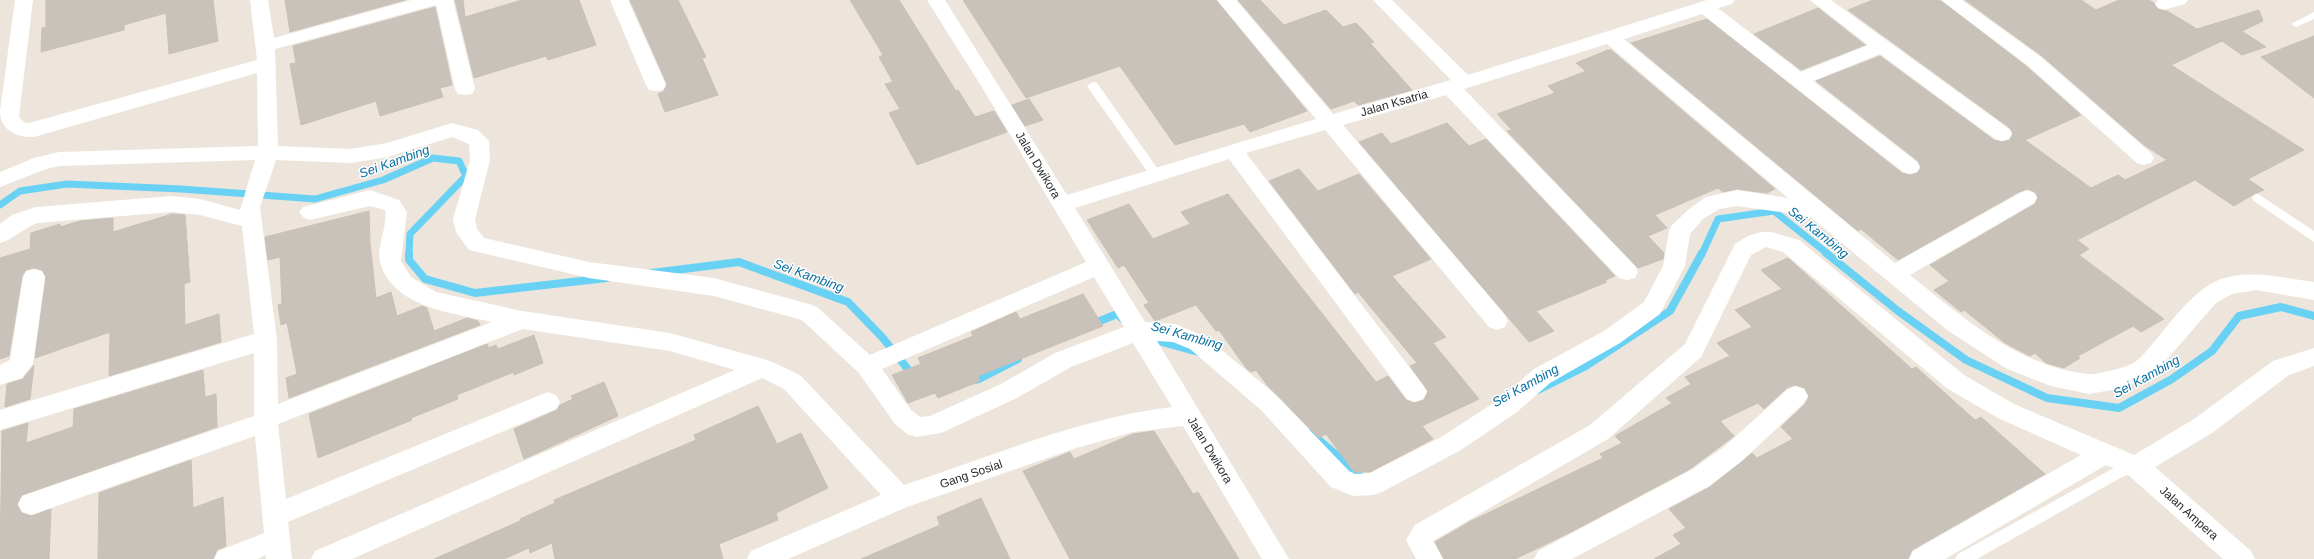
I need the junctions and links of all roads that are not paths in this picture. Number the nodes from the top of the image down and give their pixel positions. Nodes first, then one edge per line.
1 (24, 0) edge
2 (259, 0) edge
3 (432, 0) edge
4 (444, 0) edge
5 (619, 0) edge
6 (936, 0) edge
7 (1226, 0) edge
8 (1382, 0) edge
9 (1726, 0) edge
10 (1819, 0) edge
11 (1950, 0) edge
12 (1705, 7) junction
13 (2314, 15) edge
14 (2296, 24) dead end
15 (1610, 36) junction
16 (1881, 46) junction
17 (266, 55) junction
18 (1799, 80) junction
19 (1457, 84) junction
20 (656, 85) dead end
21 (1093, 86) dead end
22 (465, 89) dead end
23 (4, 118) edge
24 (1329, 122) junction
25 (2002, 134) dead end
26 (1234, 150) junction
27 (2144, 158) dead end
28 (264, 163) junction
29 (1910, 167) dead end
30 (1156, 175) junction
31 (0, 180) edge
32 (2027, 198) dead end
33 (2258, 198) dead end
34 (1062, 204) junction
35 (1815, 209) junction
36 (310, 212) dead end
37 (250, 214) junction
38 (0, 235) edge
39 (2314, 237) edge
40 (1098, 266) junction
41 (1627, 272) dead end
42 (1894, 274) junction
43 (34, 277) dead end
44 (2314, 291) edge
45 (522, 320) junction
46 (1497, 321) dead end
47 (1141, 336) junction
48 (266, 340) junction
49 (2314, 357) edge
50 (867, 366) junction
51 (762, 368) junction
52 (0, 375) edge
53 (1415, 392) dead end
54 (1796, 396) dead end
55 (548, 402) dead end
56 (1185, 408) junction
57 (0, 420) edge
58 (267, 420) junction
59 (2104, 454) junction
60 (2136, 466) junction
61 (900, 498) junction
62 (30, 504) dead end
63 (277, 537) edge
64 (227, 559) edge
65 (324, 559) edge
66 (760, 559) edge
67 (1276, 559) edge
68 (1430, 559) edge
69 (1547, 559) edge
70 (1922, 559) edge
71 (1963, 559) edge
72 (2242, 559) edge

1 - 23 street
2 - 17 street
3 - 17 street
4 - 22 street
5 - 20 street
6 - 34 street, Jalan Dwikora
7 - 24 street
8 - 19 street
9 - 12 street, Jalan Ksatria
10 - 16 street
11 - 27 street
12 - 15 street, Jalan Ksatria
12 - 18 street
13 - 14 lane
15 - 19 street, Jalan Ksatria
15 - 35 street
16 - 18 street
16 - 25 street
17 - 23 street
17 - 28 street
18 - 29 street
19 - 24 street, Jalan Ksatria
19 - 41 street
21 - 30 lane
24 - 26 street, Jalan Ksatria
24 - 46 street
26 - 30 street, Jalan Ksatria
26 - 53 street
28 - 31 street
28 - 37 street
28 - 50 street
30 - 34 street, Jalan Ksatria
32 - 42 street
33 - 39 lane
34 - 40 street, Jalan Dwikora
35 - 42 street
35 - 47 street
36 - 45 street
37 - 38 street
37 - 48 street
40 - 47 street, Jalan Dwikora
40 - 50 street
42 - 44 street
43 - 52 street
45 - 51 street
45 - 58 street
47 - 50 street
47 - 56 street, Jalan Dwikora
48 - 57 street
48 - 58 street
49 - 60 street
51 - 61 street
51 - 65 street
54 - 69 street
55 - 63 street
56 - 61 street, Gang Sosial
56 - 67 street, Jalan Dwikora
58 - 62 street
58 - 63 street
59 - 60 street
59 - 68 street
59 - 70 street
60 - 71 lane
60 - 72 street, Jalan Ampera
61 - 66 street, Gang Sosial
63 - 64 street

